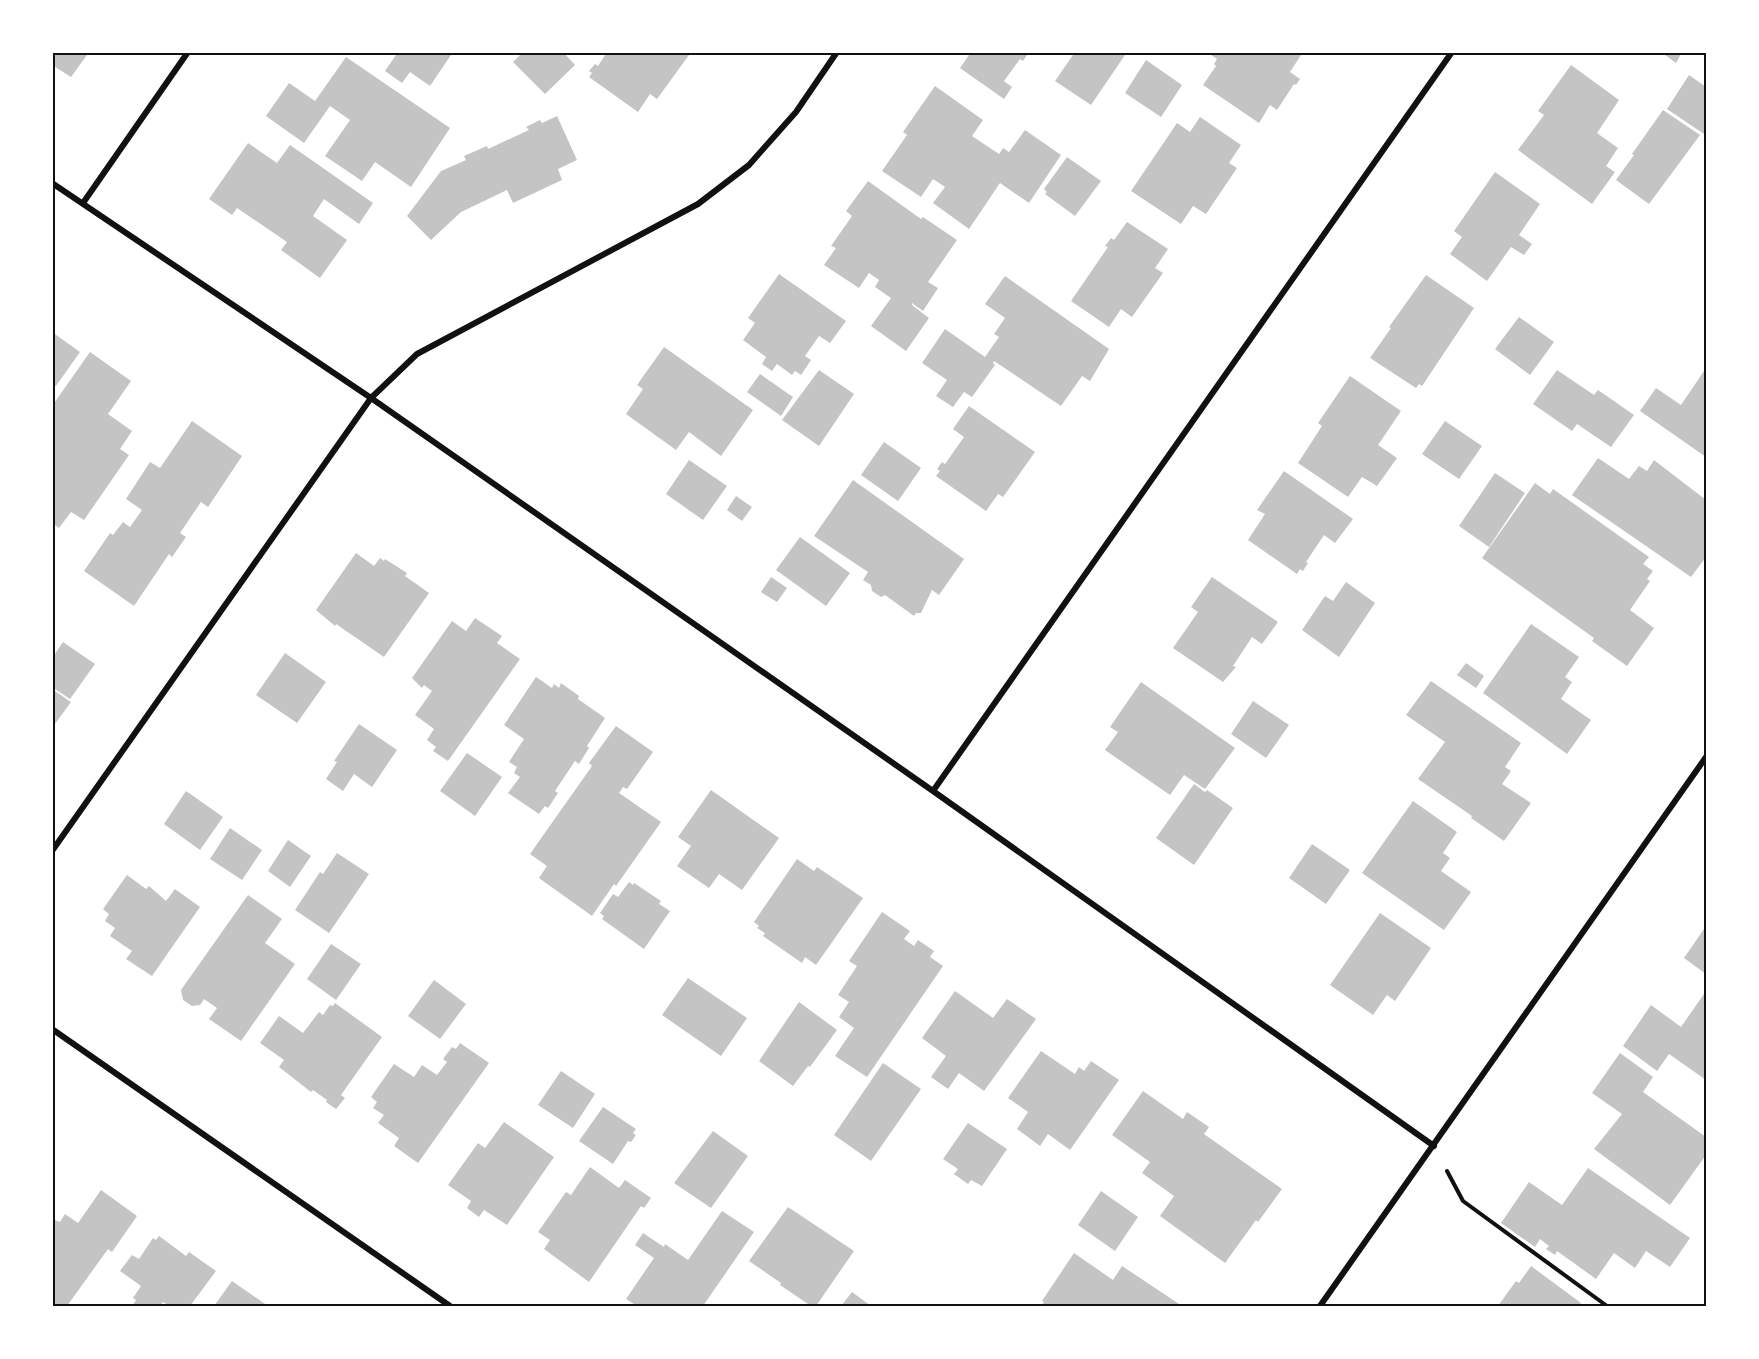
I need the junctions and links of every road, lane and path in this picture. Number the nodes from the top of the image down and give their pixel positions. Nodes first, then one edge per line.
1 (188, 52) edge
2 (837, 52) edge
3 (1452, 52) edge
4 (52, 183) edge
5 (82, 203) junction
6 (371, 398) junction
7 (1707, 758) edge
8 (933, 791) junction
9 (52, 851) edge
10 (52, 1029) edge
11 (1434, 1146) junction
12 (450, 1306) edge
13 (1320, 1306) edge
14 (1607, 1306) edge

1 - 5 street
2 - 6 street
3 - 8 street
4 - 5 street
5 - 6 street
6 - 8 street
6 - 9 street
7 - 11 street
8 - 11 street
10 - 12 street
11 - 13 street
11 - 14 path

